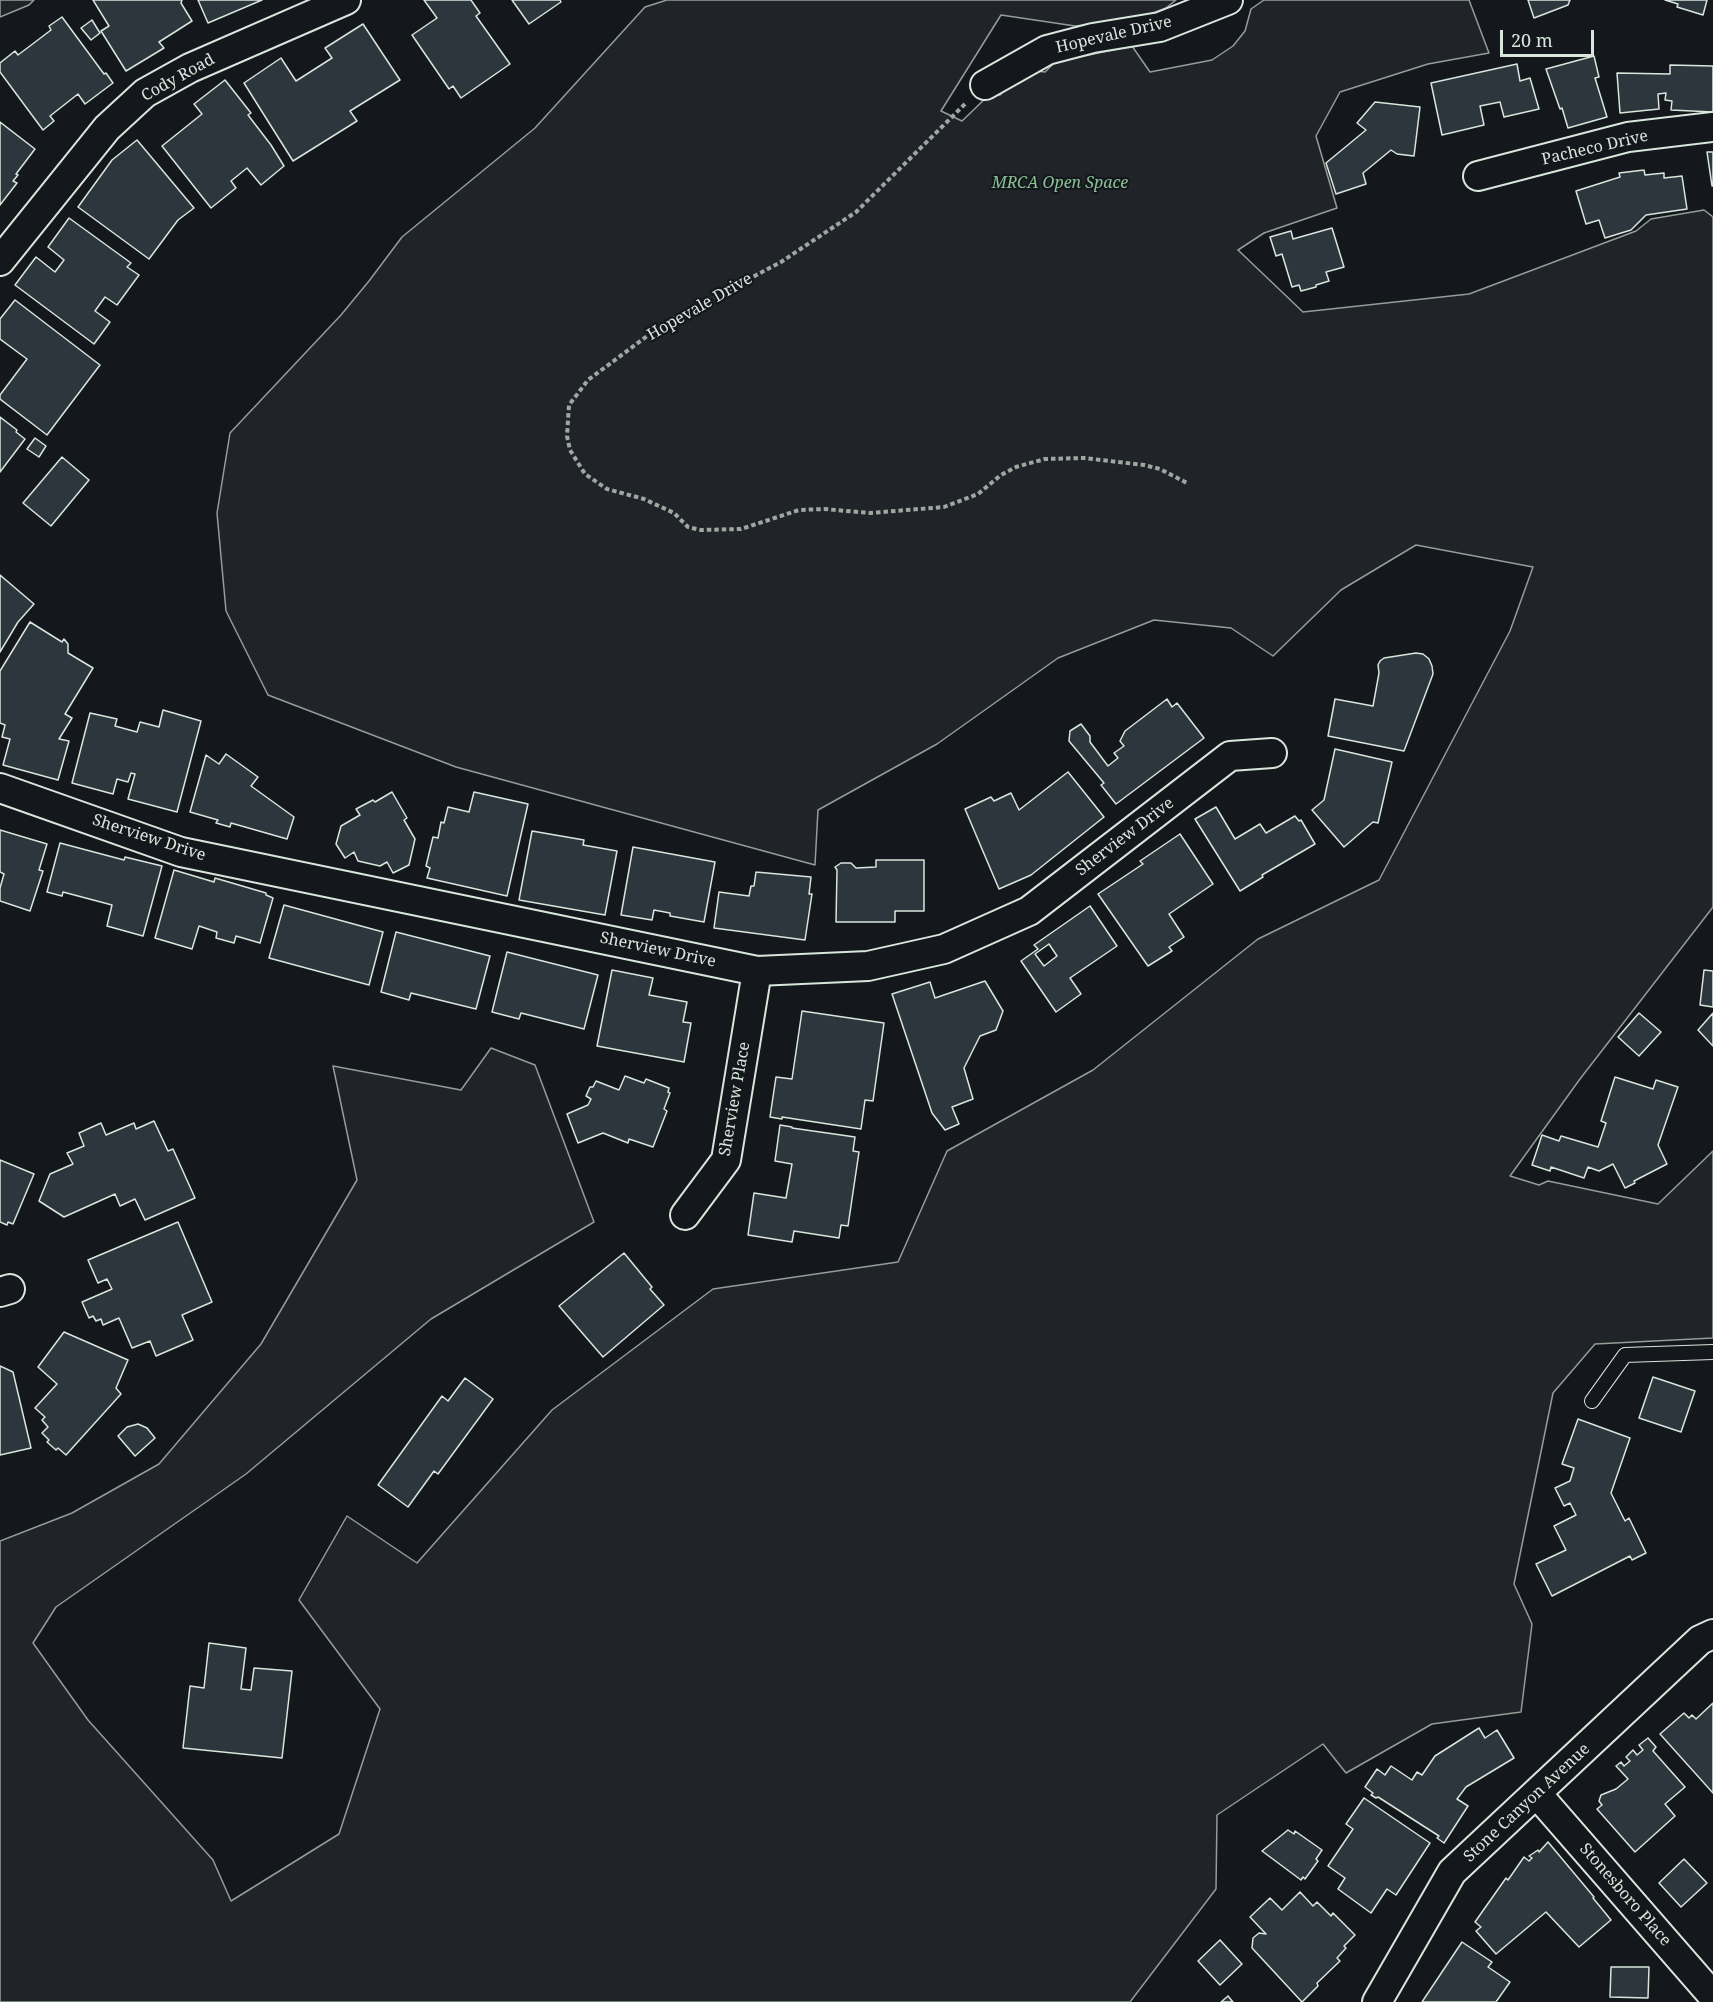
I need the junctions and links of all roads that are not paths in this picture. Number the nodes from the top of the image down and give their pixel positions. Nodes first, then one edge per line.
1 (345, 0) edge
2 (1228, 0) edge
3 (985, 85) road end
4 (1713, 127) edge
5 (1478, 176) dead end
6 (0, 261) edge
7 (1272, 753) dead end
8 (0, 788) edge
9 (757, 971) junction
10 (685, 1215) dead end
11 (1713, 1352) edge
12 (1592, 1401) dead end
13 (1713, 1634) edge
14 (1537, 1794) junction
15 (1713, 1996) edge
16 (1377, 2002) edge

1 - 6 street, Cody Road
2 - 3 street, Hopevale Drive
4 - 5 street, Pacheco Drive
7 - 9 street, Sherview Drive
8 - 9 street, Sherview Drive
9 - 10 street, Sherview Place
11 - 12 lane
13 - 14 street, Stone Canyon Avenue
14 - 15 street, Stonesboro Place
14 - 16 street, Stone Canyon Avenue

